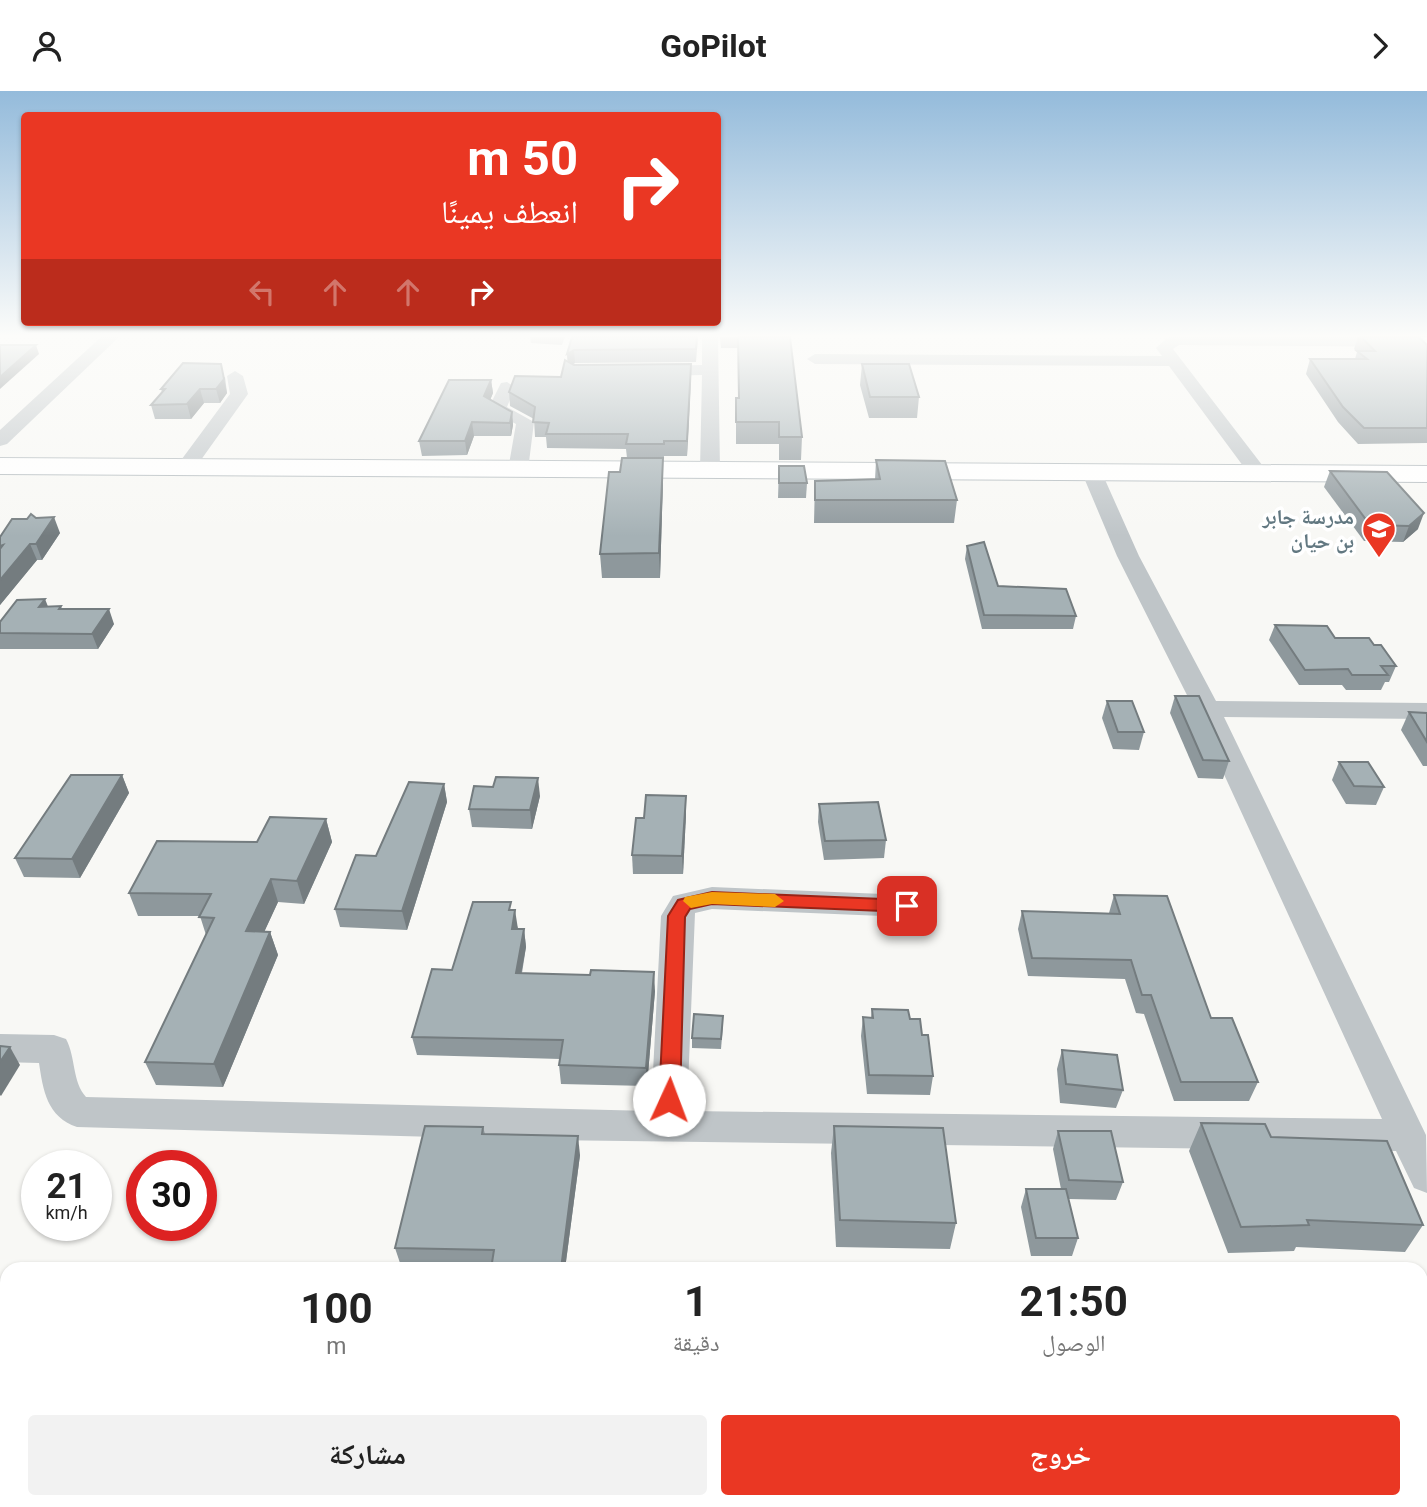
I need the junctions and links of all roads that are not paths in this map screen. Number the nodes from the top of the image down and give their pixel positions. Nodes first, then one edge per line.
1 (40, 403) edge
2 (232, 403) edge
3 (500, 403) edge
4 (709, 403) edge
5 (1206, 403) edge
6 (0, 440) edge
7 (0, 466) edge
8 (186, 467) junction
9 (518, 470) junction
10 (710, 470) junction
11 (1092, 473) junction
12 (1259, 474) junction
13 (1420, 475) edge
14 (1207, 709) junction
15 (1427, 711) edge
16 (907, 906) dead end
17 (0, 1048) edge
18 (668, 1127) junction
19 (1409, 1135) junction
20 (1427, 1176) edge

1 - 6 street
2 - 8 street
3 - 9 street
4 - 10 street
5 - 12 street
7 - 8 main road
8 - 9 main road
9 - 10 main road
10 - 11 main road
11 - 12 main road
11 - 14 street
12 - 13 main road
14 - 15 street
14 - 19 street
16 - 18 street
17 - 18 street
18 - 19 street
19 - 20 street

